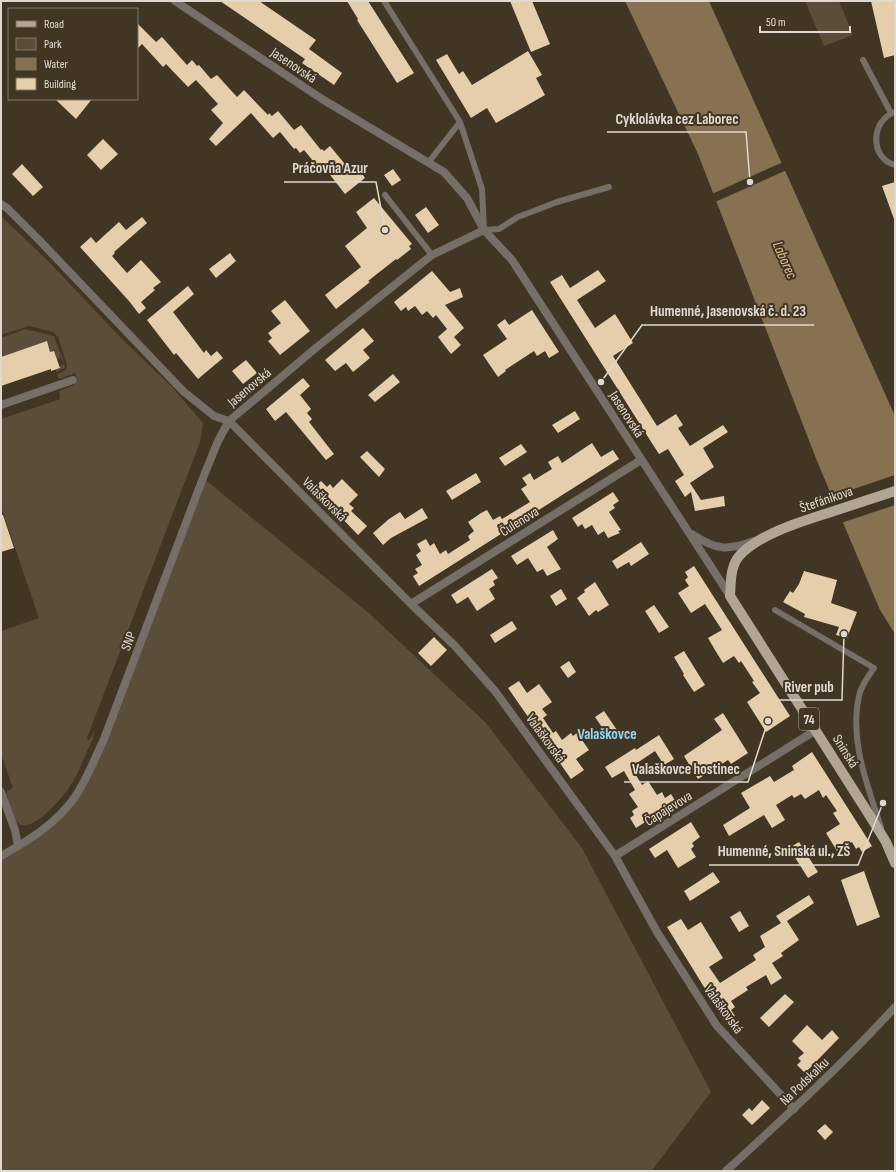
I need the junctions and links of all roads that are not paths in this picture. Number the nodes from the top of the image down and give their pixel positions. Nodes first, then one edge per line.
1 (175, 1) edge
2 (384, 1) edge
3 (863, 60) dead end
4 (893, 112) edge
5 (460, 122) junction
6 (428, 163) junction
7 (895, 165) edge
8 (609, 187) dead end
9 (385, 195) dead end
10 (1, 204) edge
11 (484, 230) junction
12 (432, 255) junction
13 (72, 380) dead end
14 (1, 405) edge
15 (229, 421) junction
16 (641, 460) junction
17 (895, 491) edge
18 (690, 533) junction
19 (767, 536) junction
20 (730, 596) junction
21 (411, 604) junction
22 (775, 610) dead end
23 (816, 730) junction
24 (1, 792) edge
25 (886, 842) junction
26 (18, 846) junction
27 (1, 856) edge
28 (615, 856) junction
29 (895, 863) edge
30 (895, 1006) edge
31 (794, 1109) junction
32 (726, 1171) edge

1 - 6 street, Jasenovská
2 - 5 lane
3 - 4 lane
4 - 7 lane
5 - 6 lane
5 - 11 lane
6 - 11 street, Jasenovská
8 - 11 lane
9 - 12 lane
10 - 15 street, Jasenovská
11 - 12 street, Jasenovská
11 - 16 street, Jasenovská
12 - 15 street, Jasenovská
13 - 14 street
15 - 21 street, Valaškovská
15 - 26 street, SNP
16 - 18 street, Jasenovská
16 - 21 street, Čulenova
17 - 19 main road, Štefánikova
18 - 19 street
18 - 20 street, Jasenovská
19 - 20 main road, Štefánikova
20 - 23 main road, Sninská / 74
21 - 28 street, Valaškovská
22 - 25 lane
23 - 25 main road, Sninská / 74
23 - 28 street, Čapajevova
24 - 26 street
25 - 29 main road, Sninská / 74
26 - 27 street, SNP
28 - 31 street, Valaškovská
30 - 31 street, Na Podskalku
31 - 32 street, Na Podskalku

